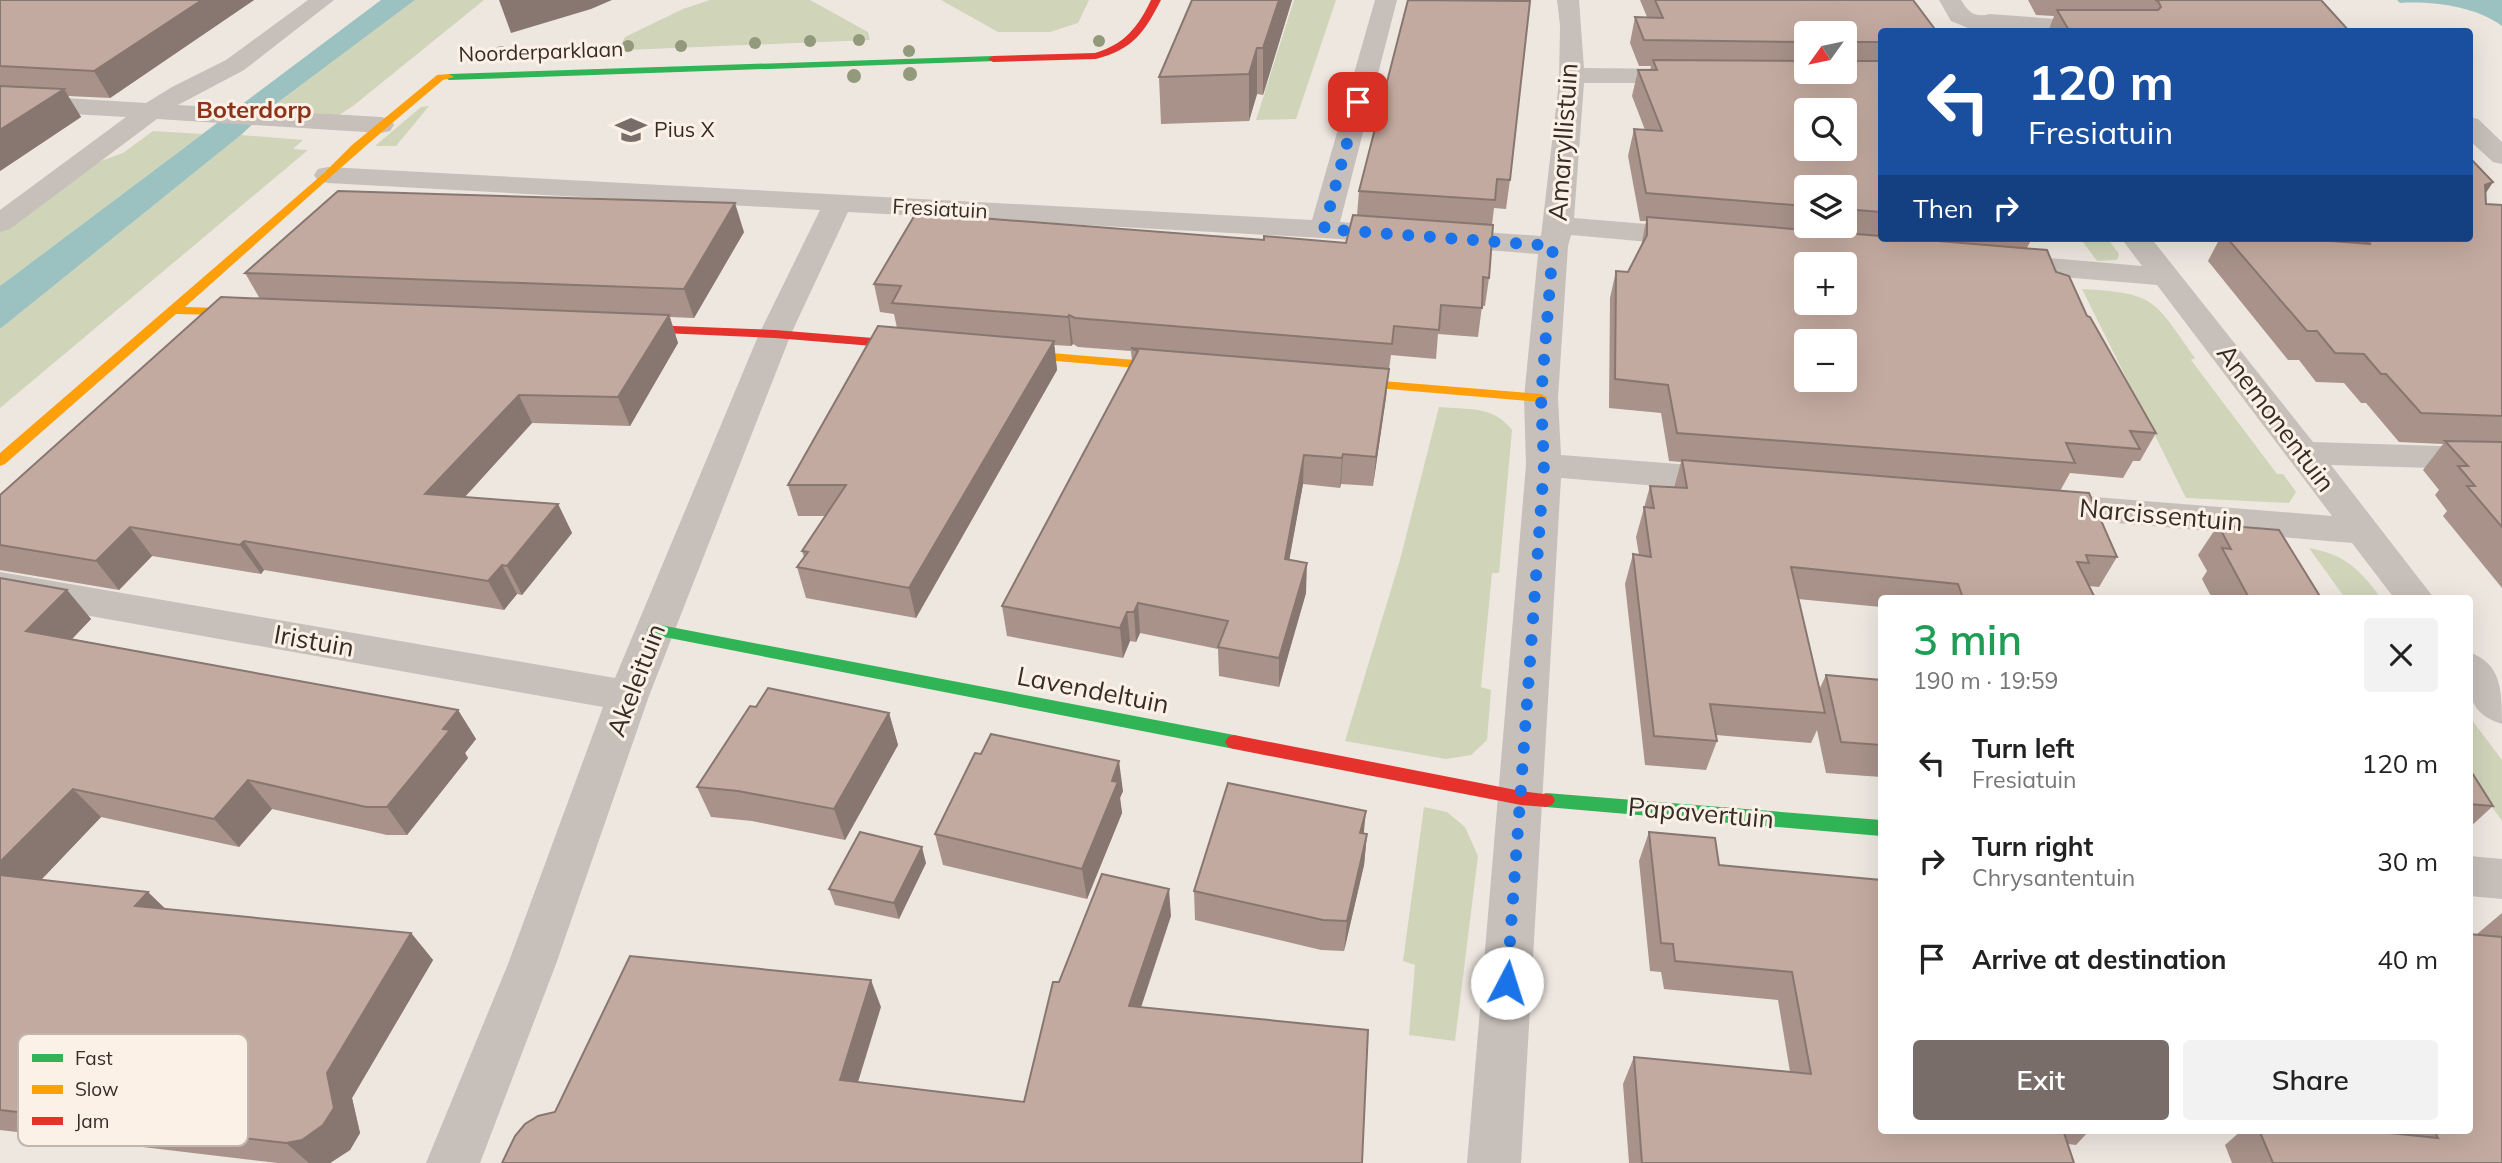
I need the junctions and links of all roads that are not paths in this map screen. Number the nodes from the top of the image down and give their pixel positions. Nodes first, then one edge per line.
1 (323, 0) edge
2 (1156, 0) edge
3 (1386, 0) edge
4 (1568, 0) edge
5 (1950, 0) edge
6 (1979, 28) edge
7 (2083, 28) edge
8 (1570, 75) junction
9 (1706, 77) edge
10 (0, 102) edge
11 (153, 110) junction
12 (381, 125) junction
13 (2473, 129) edge
14 (2502, 156) edge
15 (328, 175) junction
16 (837, 204) junction
17 (0, 223) edge
18 (1324, 229) junction
19 (1556, 236) junction
20 (1724, 239) edge
21 (2139, 242) edge
22 (1973, 260) edge
23 (2167, 276) junction
24 (173, 310) junction
25 (281, 314) edge
26 (609, 327) edge
27 (775, 334) junction
28 (942, 348) edge
29 (984, 351) edge
30 (1193, 369) edge
31 (1318, 380) edge
32 (1541, 398) junction
33 (2304, 453) junction
34 (2502, 459) edge
35 (0, 461) edge
36 (1544, 465) junction
37 (1765, 483) edge
38 (2014, 503) edge
39 (2361, 531) junction
40 (0, 586) edge
41 (2413, 595) edge
42 (655, 631) junction
43 (2473, 672) edge
44 (628, 696) junction
45 (2502, 708) edge
46 (1521, 798) junction
47 (1878, 828) edge
48 (2473, 876) edge
49 (2502, 879) edge
50 (453, 1163) edge
51 (1494, 1163) edge

1 - 11 street
2 - 12 street, Noorderparklaan
3 - 18 street
4 - 8 street, Amaryllistuin
5 - 6 street
6 - 7 street
8 - 9 street
8 - 19 street, Amaryllistuin
10 - 11 street
11 - 12 street
11 - 17 street
12 - 15 street, Noorderparklaan
13 - 14 street
15 - 16 street, Fresiatuin
15 - 24 street, Noorderparklaan
16 - 18 street, Fresiatuin
16 - 27 street, Akeleituin
18 - 19 street, Fresiatuin
19 - 20 street, Fresiatuin
19 - 32 street, Amaryllistuin
21 - 23 street, Anemonentuin
22 - 23 street
23 - 33 street, Anemonentuin
24 - 25 street
24 - 35 street, Noorderparklaan
26 - 27 street
27 - 28 street
27 - 42 street, Akeleituin
29 - 30 street
31 - 32 street
32 - 36 street, Amaryllistuin
33 - 34 street
33 - 39 street, Anemonentuin
36 - 37 street
36 - 46 street, Amaryllistuin
38 - 39 street, Narcissentuin
39 - 41 street, Anemonentuin
40 - 44 street, Iristuin
42 - 44 street, Akeleituin
42 - 46 street, Lavendeltuin
43 - 45 street
44 - 50 street, Akeleituin
46 - 47 street, Papavertuin
46 - 51 street, Amaryllistuin
48 - 49 street

